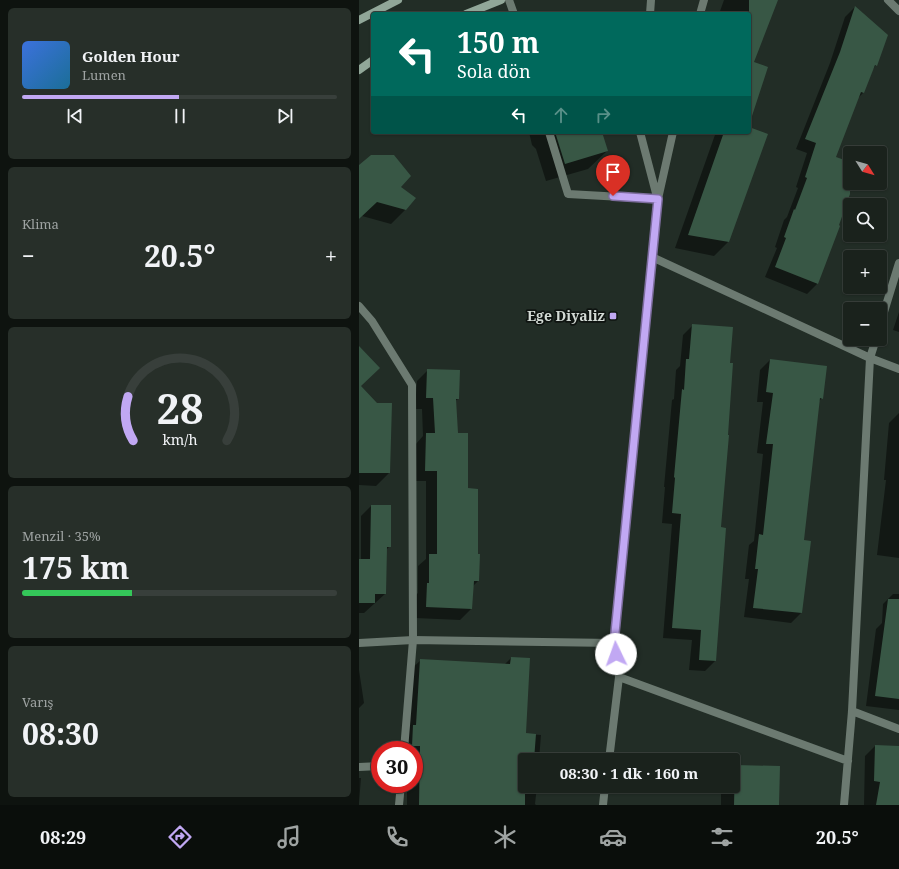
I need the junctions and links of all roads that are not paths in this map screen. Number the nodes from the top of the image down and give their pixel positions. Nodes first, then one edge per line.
1 (398, 0) edge
2 (501, 0) edge
3 (509, 0) edge
4 (651, 0) edge
5 (704, 0) edge
6 (887, 0) edge
7 (899, 11) edge
8 (375, 12) edge
9 (471, 12) edge
10 (513, 12) edge
11 (650, 12) edge
12 (701, 12) edge
13 (371, 14) edge
14 (359, 20) edge
15 (371, 61) edge
16 (359, 70) edge
17 (550, 134) edge
18 (641, 134) edge
19 (673, 134) edge
20 (658, 199) junction
21 (652, 257) junction
22 (899, 263) edge
23 (887, 302) edge
24 (359, 306) edge
25 (874, 346) edge
26 (870, 358) junction
27 (899, 369) edge
28 (413, 640) junction
29 (614, 643) junction
30 (359, 644) edge
31 (619, 677) junction
32 (852, 711) junction
33 (899, 729) edge
34 (404, 741) edge
35 (610, 753) edge
36 (848, 761) junction
37 (371, 766) edge
38 (359, 767) edge
39 (400, 793) edge
40 (604, 793) edge
41 (399, 805) edge
42 (603, 805) edge
43 (844, 805) edge

1 - 8 main road
2 - 9 main road
3 - 10 street
4 - 11 street
5 - 12 street
6 - 7 street
13 - 14 main road
15 - 16 main road
17 - 20 street
18 - 20 street
19 - 20 street
20 - 21 street
21 - 26 street
21 - 29 street
22 - 23 street
24 - 28 street
25 - 26 street
26 - 27 street
26 - 32 street
28 - 29 street
28 - 30 street
28 - 34 street
29 - 31 street
31 - 35 street
31 - 36 street
32 - 33 street
32 - 36 street
36 - 43 street
37 - 38 street
39 - 41 street
40 - 42 street

